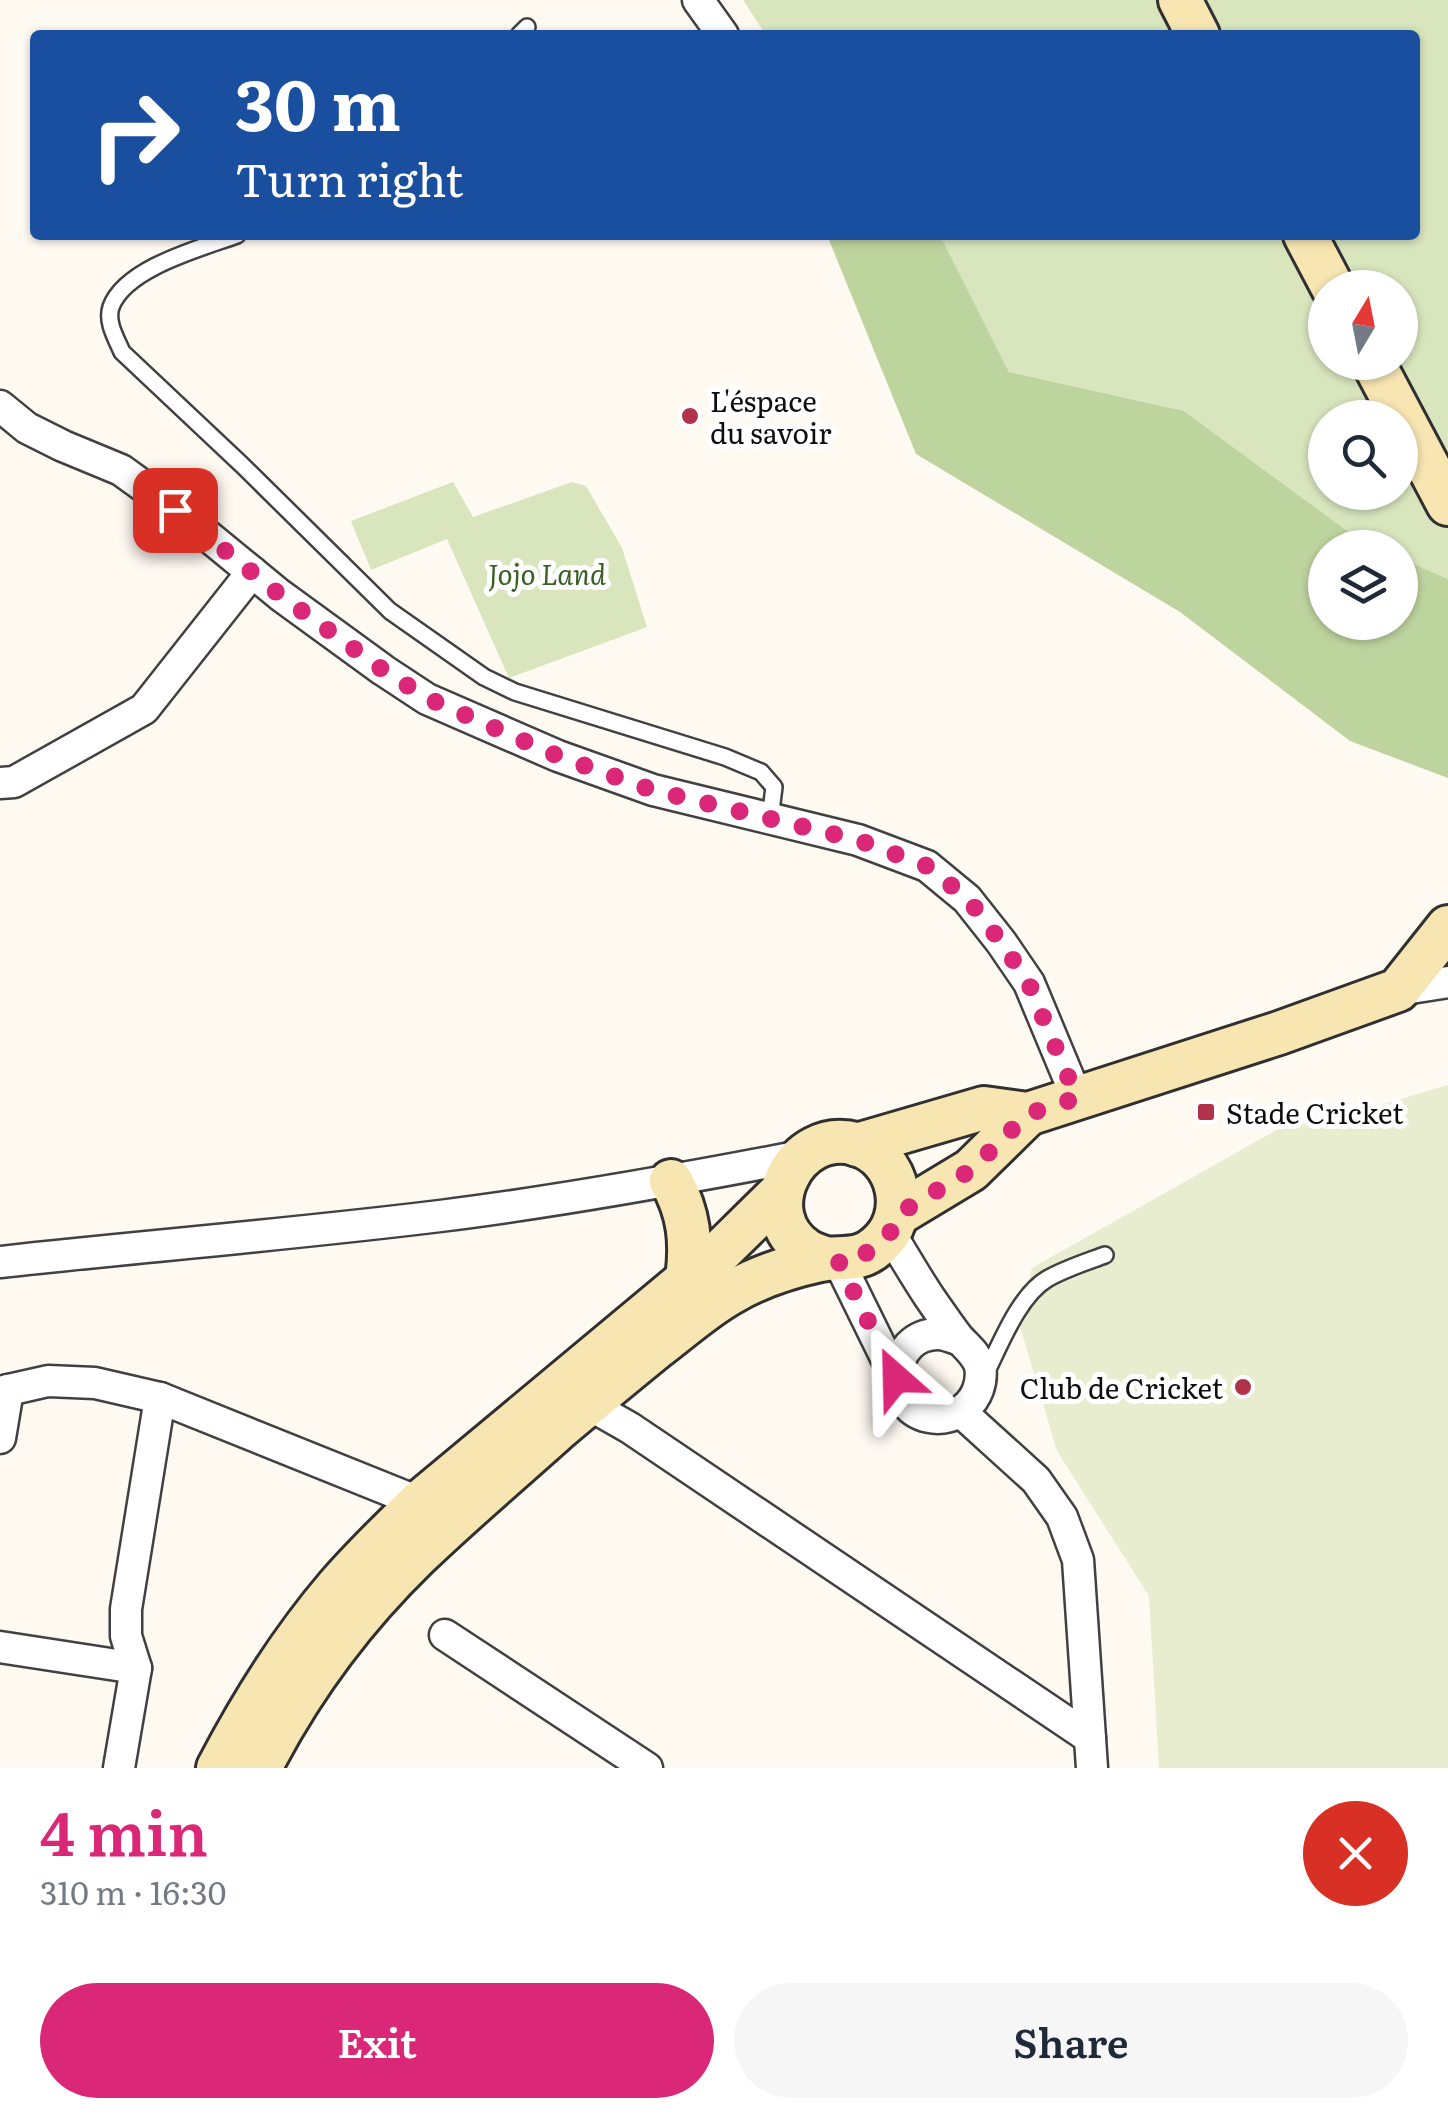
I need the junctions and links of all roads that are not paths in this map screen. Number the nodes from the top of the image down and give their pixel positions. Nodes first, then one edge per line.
1 (698, 0) edge
2 (1180, 0) edge
3 (719, 30) edge
4 (1195, 30) edge
5 (223, 240) edge
6 (1308, 240) edge
7 (1323, 270) edge
8 (1383, 380) edge
9 (0, 406) edge
10 (1448, 504) edge
11 (252, 572) junction
12 (0, 783) edge
13 (770, 819) junction
14 (1448, 928) edge
15 (1448, 982) edge
16 (1398, 990) junction
17 (1077, 1098) junction
18 (1028, 1114) junction
19 (857, 1144) junction
20 (802, 1156) junction
21 (670, 1181) junction
22 (781, 1192) junction
23 (894, 1223) junction
24 (1105, 1254) dead end
25 (832, 1259) junction
26 (0, 1262) edge
27 (687, 1279) junction
28 (960, 1340) junction
29 (896, 1378) junction
30 (980, 1384) junction
31 (4, 1391) edge
32 (160, 1398) junction
33 (588, 1404) junction
34 (961, 1412) junction
35 (0, 1438) edge
36 (439, 1510) junction
37 (445, 1635) dead end
38 (0, 1647) edge
39 (136, 1668) junction
40 (1091, 1753) edge
41 (119, 1768) edge
42 (218, 1768) edge
43 (260, 1768) edge
44 (648, 1768) edge

1 - 3 street
2 - 4 main road
5 - 13 lane
6 - 7 main road
8 - 10 main road
9 - 11 street
11 - 12 street
11 - 13 street
13 - 17 street
14 - 16 main road
15 - 16 street
16 - 17 main road
17 - 18 main road
18 - 19 main road
18 - 23 main road
19 - 20 main road
19 - 23 main road
20 - 21 street
20 - 22 main road
21 - 26 street
21 - 27 main road
22 - 25 main road
22 - 27 main road
23 - 25 main road
23 - 28 street
24 - 30 lane
25 - 29 street
25 - 33 main road
27 - 36 main road
28 - 29 street
28 - 30 street
29 - 34 street
30 - 34 street
31 - 32 street
31 - 35 street
32 - 36 street
32 - 39 street
33 - 36 main road
33 - 40 street
34 - 40 street
36 - 42 main road
36 - 43 main road
37 - 44 street
38 - 39 street
39 - 41 street

